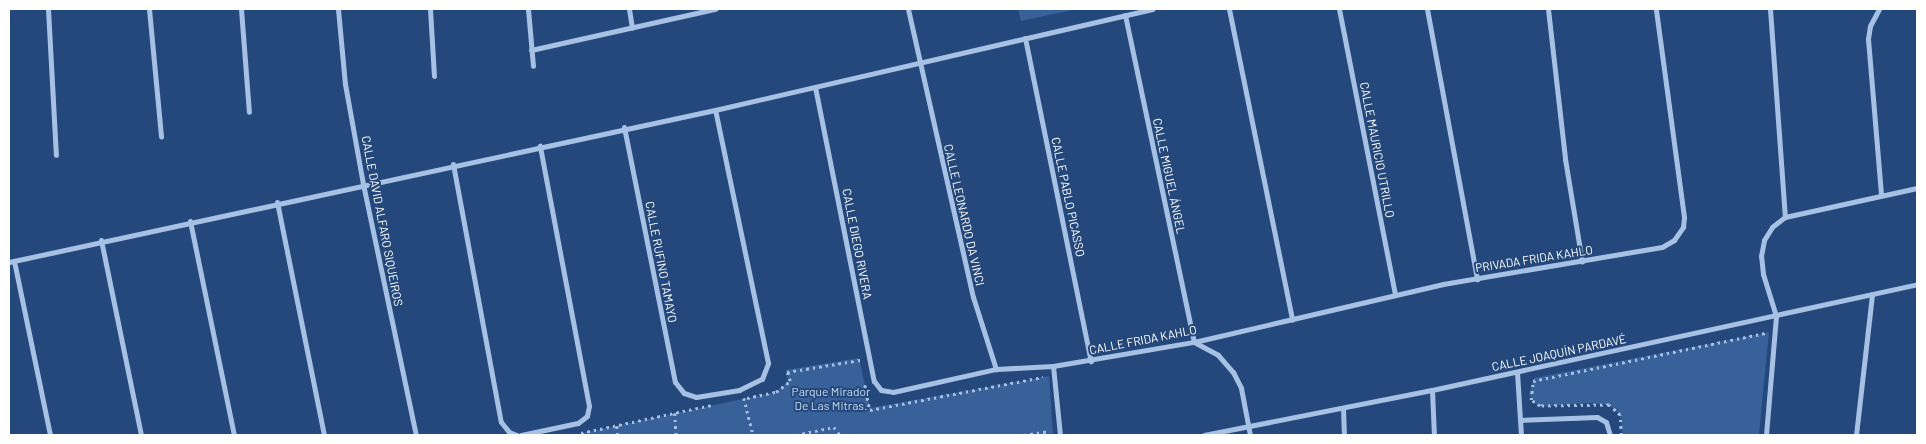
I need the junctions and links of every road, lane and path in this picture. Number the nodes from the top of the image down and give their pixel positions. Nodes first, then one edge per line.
1 (48, 9) edge
2 (149, 9) edge
3 (242, 9) edge
4 (338, 9) edge
5 (430, 9) edge
6 (528, 9) edge
7 (628, 9) edge
8 (715, 9) edge
9 (908, 9) edge
10 (1153, 9) edge
11 (1230, 9) edge
12 (1339, 9) edge
13 (1427, 9) edge
14 (1548, 9) edge
15 (1656, 9) edge
16 (1770, 9) edge
17 (1879, 9) edge
18 (1125, 16) junction
19 (632, 28) junction
20 (1025, 38) junction
21 (531, 50) junction
22 (920, 64) junction
23 (533, 66) dead end
24 (434, 76) dead end
25 (816, 87) junction
26 (715, 110) junction
27 (250, 112) dead end
28 (624, 127) junction
29 (161, 136) dead end
30 (540, 146) junction
31 (56, 155) dead end
32 (453, 164) junction
33 (363, 184) junction
34 (1917, 188) edge
35 (1880, 195) junction
36 (277, 202) junction
37 (1785, 218) junction
38 (190, 221) junction
39 (101, 240) junction
40 (11, 262) edge
41 (1582, 262) junction
42 (1477, 279) junction
43 (1917, 284) edge
44 (1395, 294) junction
45 (1872, 294) junction
46 (1776, 316) junction
47 (1292, 320) junction
48 (1767, 334) dead end
49 (1194, 342) junction
50 (859, 358) dead end
51 (1091, 360) junction
52 (861, 366) dead end
53 (1054, 366) junction
54 (996, 369) junction
55 (1517, 372) junction
56 (1049, 376) dead end
57 (865, 383) dead end
58 (1432, 390) junction
59 (893, 392) joint
60 (1531, 392) dead end
61 (745, 398) dead end
62 (1342, 408) junction
63 (675, 413) dead end
64 (1520, 420) junction
65 (1051, 422) dead end
66 (617, 426) dead end
67 (1249, 426) junction
68 (1052, 431) junction
69 (50, 435) edge
70 (141, 435) edge
71 (234, 435) edge
72 (324, 435) edge
73 (416, 435) edge
74 (517, 435) edge
75 (522, 435) edge
76 (618, 435) edge
77 (676, 435) edge
78 (753, 435) edge
79 (796, 435) edge
80 (840, 435) edge
81 (1024, 435) edge
82 (1052, 435) edge
83 (1060, 435) edge
84 (1204, 435) edge
85 (1250, 435) edge
86 (1344, 435) edge
87 (1434, 435) edge
88 (1521, 435) edge
89 (1610, 435) edge
90 (1766, 435) edge
91 (1856, 435) edge

1 - 31 street
2 - 29 street
3 - 27 street
4 - 33 street, CALLE DAVID ALFARO SIQUEIROS
5 - 24 street
6 - 21 street
7 - 19 street
8 - 19 street
9 - 22 street, CALLE LEONARDO DA VINCI
10 - 18 street
11 - 47 street
12 - 44 street, CALLE MAURICIO UTRILLO
13 - 42 street
14 - 41 street
15 - 41 street, PRIVADA FRIDA KAHLO
16 - 37 street
17 - 35 street
18 - 20 street
18 - 49 street, CALLE MIGUEL ÁNGEL
19 - 21 street
20 - 22 street
20 - 51 street, CALLE PABLO PICASSO
21 - 23 street
22 - 25 street
22 - 54 street, CALLE LEONARDO DA VINCI
25 - 26 street
25 - 59 street, CALLE DIEGO RIVERA
26 - 28 street
26 - 28 street, CALLE RUFINO TAMAYO
28 - 30 street
30 - 32 street
30 - 75 street
32 - 33 street
32 - 74 street
33 - 36 street
33 - 73 street, CALLE DAVID ALFARO SIQUEIROS
34 - 35 street
35 - 37 street
36 - 38 street
36 - 72 street
37 - 46 street
38 - 39 street
38 - 71 street
39 - 40 street
39 - 70 street
40 - 69 street
41 - 42 street, PRIVADA FRIDA KAHLO
42 - 44 street, PRIVADA FRIDA KAHLO
43 - 45 street, CALLE JOAQUÍN PARDAVÉ
44 - 47 street, CALLE FRIDA KAHLO
45 - 46 street, CALLE JOAQUÍN PARDAVÉ
45 - 91 street
46 - 55 street, CALLE JOAQUÍN PARDAVÉ
46 - 90 street
47 - 49 street, CALLE FRIDA KAHLO
48 - 60 path
49 - 51 street, CALLE FRIDA KAHLO
49 - 67 street
50 - 52 path
51 - 53 street, CALLE FRIDA KAHLO
53 - 54 street, CALLE FRIDA KAHLO
53 - 83 street
54 - 59 street, CALLE FRIDA KAHLO
55 - 58 street, CALLE JOAQUÍN PARDAVÉ
55 - 64 street
56 - 57 path
58 - 62 street, CALLE JOAQUÍN PARDAVÉ
58 - 87 street
61 - 78 path
62 - 67 street, CALLE JOAQUÍN PARDAVÉ
62 - 86 street
63 - 77 path
64 - 88 street
64 - 89 street
65 - 68 path
66 - 76 path
67 - 84 street, CALLE JOAQUÍN PARDAVÉ
67 - 85 street
68 - 81 path
68 - 82 path
79 - 80 path

